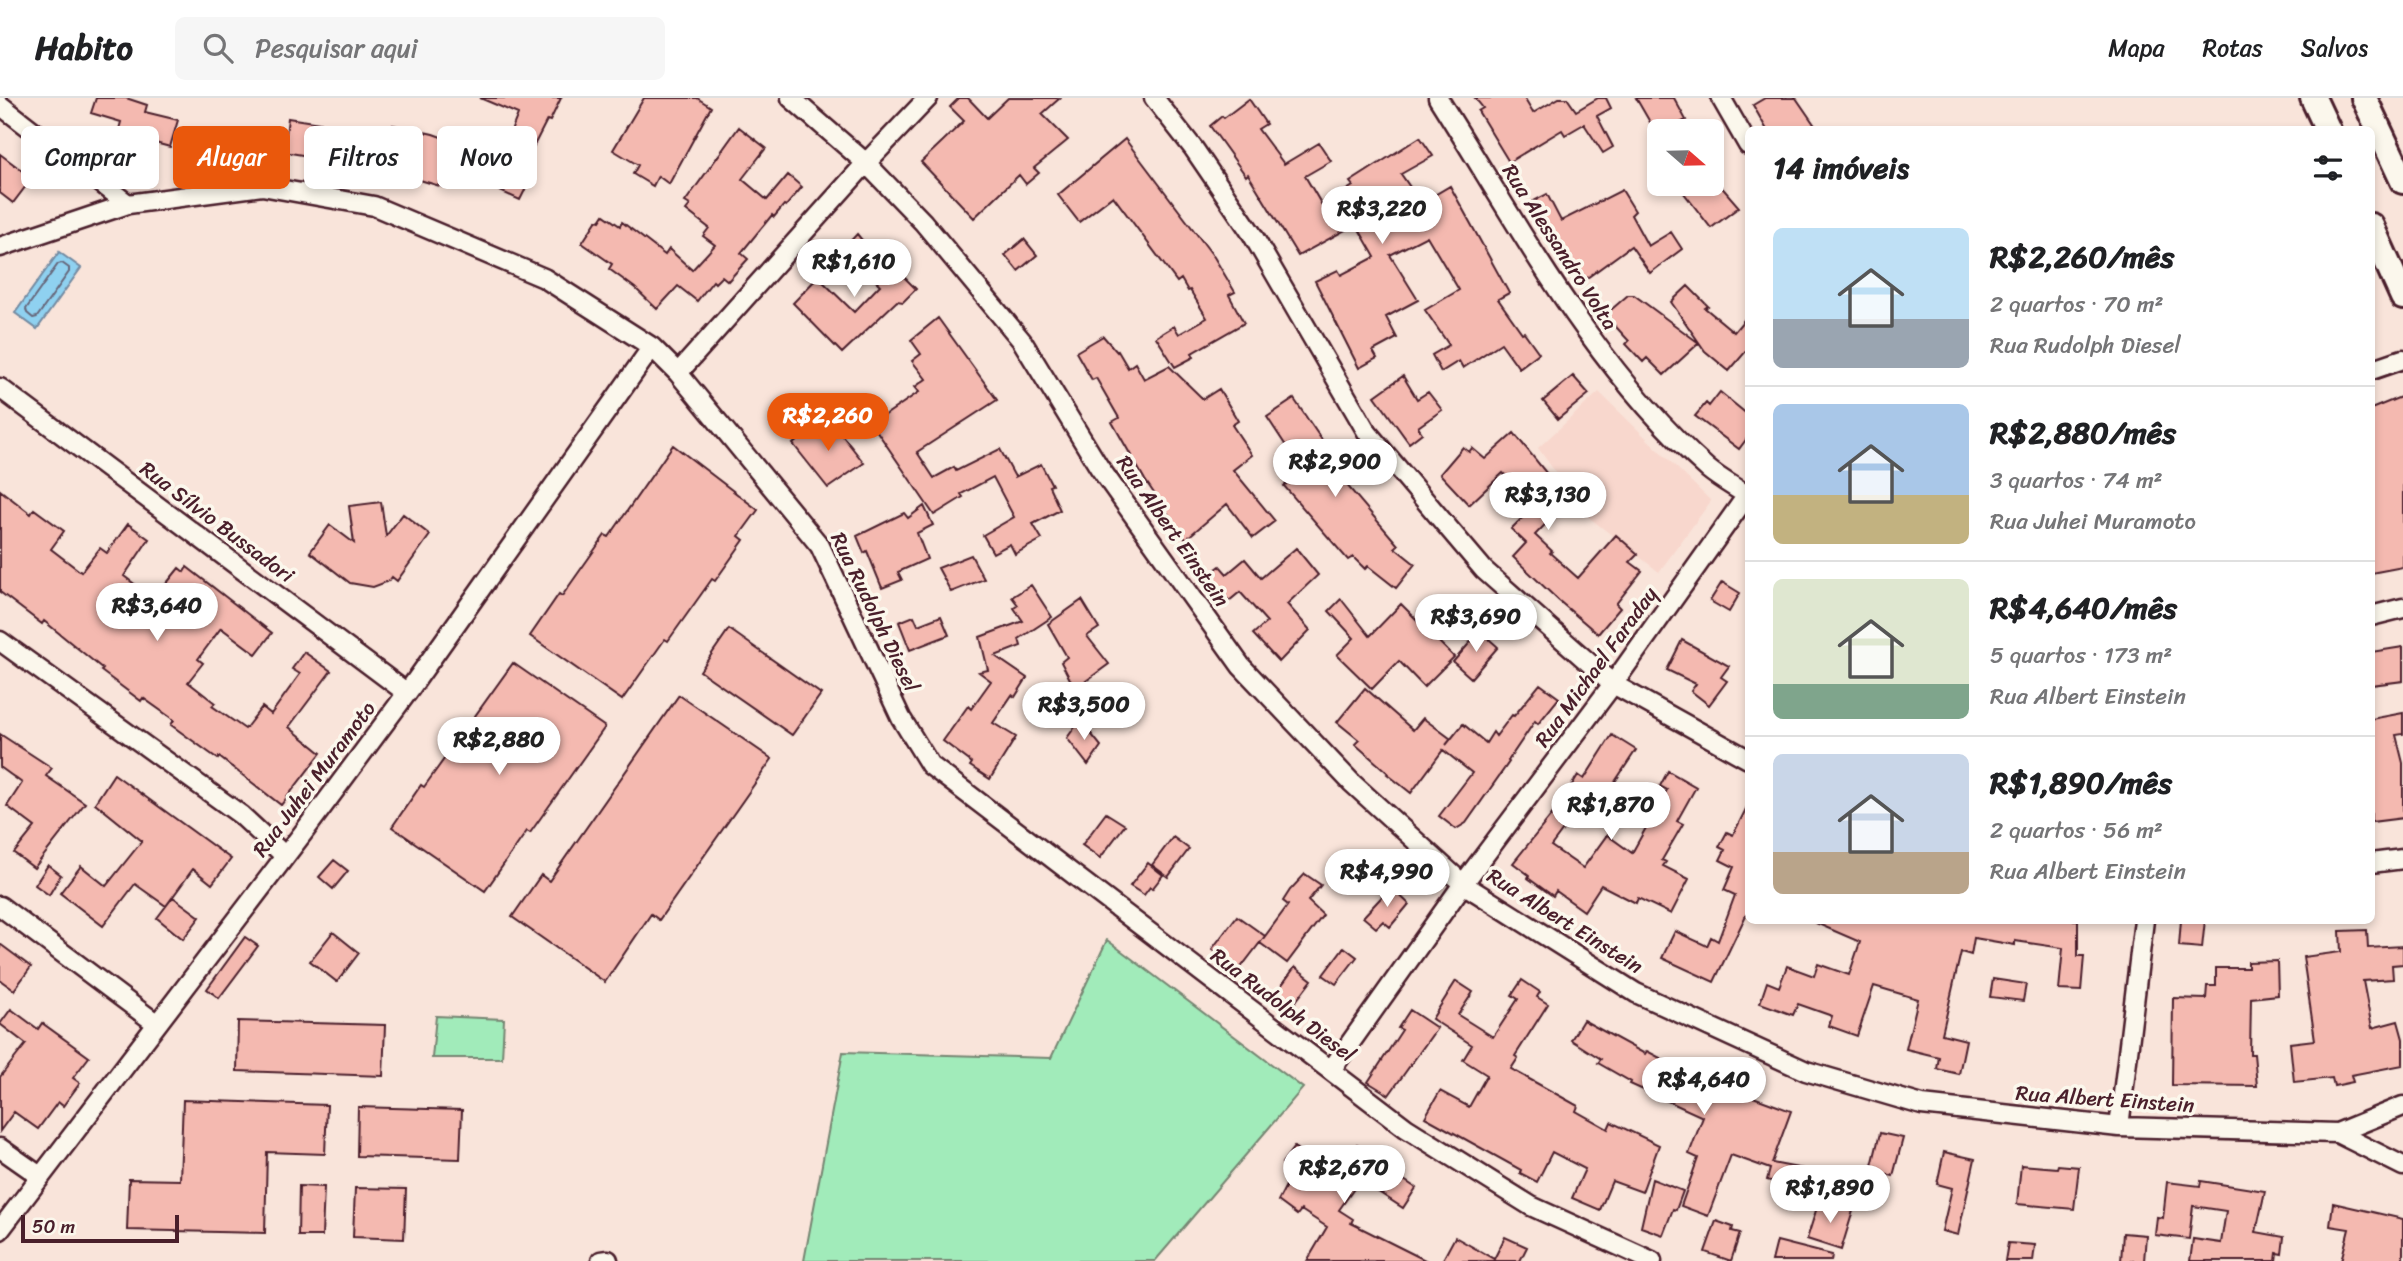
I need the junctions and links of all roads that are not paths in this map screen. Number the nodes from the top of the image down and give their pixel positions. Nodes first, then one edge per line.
1 (791, 98) edge
2 (928, 98) edge
3 (1154, 98) edge
4 (1438, 98) edge
5 (1721, 98) edge
6 (2313, 98) edge
7 (2364, 98) edge
8 (0, 105) edge
9 (2326, 126) edge
10 (2373, 126) edge
11 (2375, 132) edge
12 (1745, 140) edge
13 (866, 163) junction
14 (2403, 181) edge
15 (128, 204) junction
16 (2375, 235) edge
17 (0, 247) edge
18 (2403, 297) edge
19 (652, 347) junction
20 (2403, 359) edge
21 (2375, 369) edge
22 (678, 373) junction
23 (0, 388) edge
24 (1745, 493) edge
25 (1745, 499) edge
26 (2403, 608) edge
27 (2375, 615) edge
28 (0, 641) edge
29 (1613, 684) junction
30 (407, 693) junction
31 (1745, 757) edge
32 (284, 855) junction
33 (2403, 859) edge
34 (2375, 862) edge
35 (1463, 884) junction
36 (0, 906) edge
37 (2144, 924) edge
38 (157, 1024) junction
39 (1331, 1070) junction
40 (2403, 1106) edge
41 (2119, 1127) junction
42 (2337, 1133) junction
43 (0, 1148) edge
44 (2403, 1166) edge
45 (40, 1176) junction
46 (0, 1230) edge
47 (1652, 1261) edge

1 - 13 street, Rua Albert Einstein
2 - 13 street
3 - 29 street
4 - 24 street, Rua Alessandro Volta
5 - 12 street
6 - 9 main road
7 - 10 main road
8 - 15 street
11 - 14 main road
13 - 22 street
13 - 35 street, Rua Albert Einstein
15 - 17 street, Rua Rudolph Diesel
15 - 19 street, Rua Rudolph Diesel
16 - 18 main road
19 - 22 street, Rua Rudolph Diesel
19 - 30 street, Rua Juhei Muramoto
20 - 21 street
22 - 39 street, Rua Rudolph Diesel
23 - 30 street, Rua Sílvio Bussadori
25 - 29 street, Rua Michael Faraday
26 - 27 street
28 - 32 street
29 - 31 street
29 - 35 street, Rua Michael Faraday
30 - 32 street, Rua Juhei Muramoto
32 - 38 street, Rua Juhei Muramoto
33 - 34 street
35 - 39 street, Rua Michael Faraday
35 - 41 street, Rua Albert Einstein
36 - 38 street
37 - 41 street
38 - 45 street, Rua Juhei Muramoto
39 - 47 street, Rua Rudolph Diesel
40 - 42 street, Rua Albert Einstein
41 - 42 street, Rua Albert Einstein
42 - 44 street
43 - 45 street
45 - 46 street, Rua Juhei Muramoto

